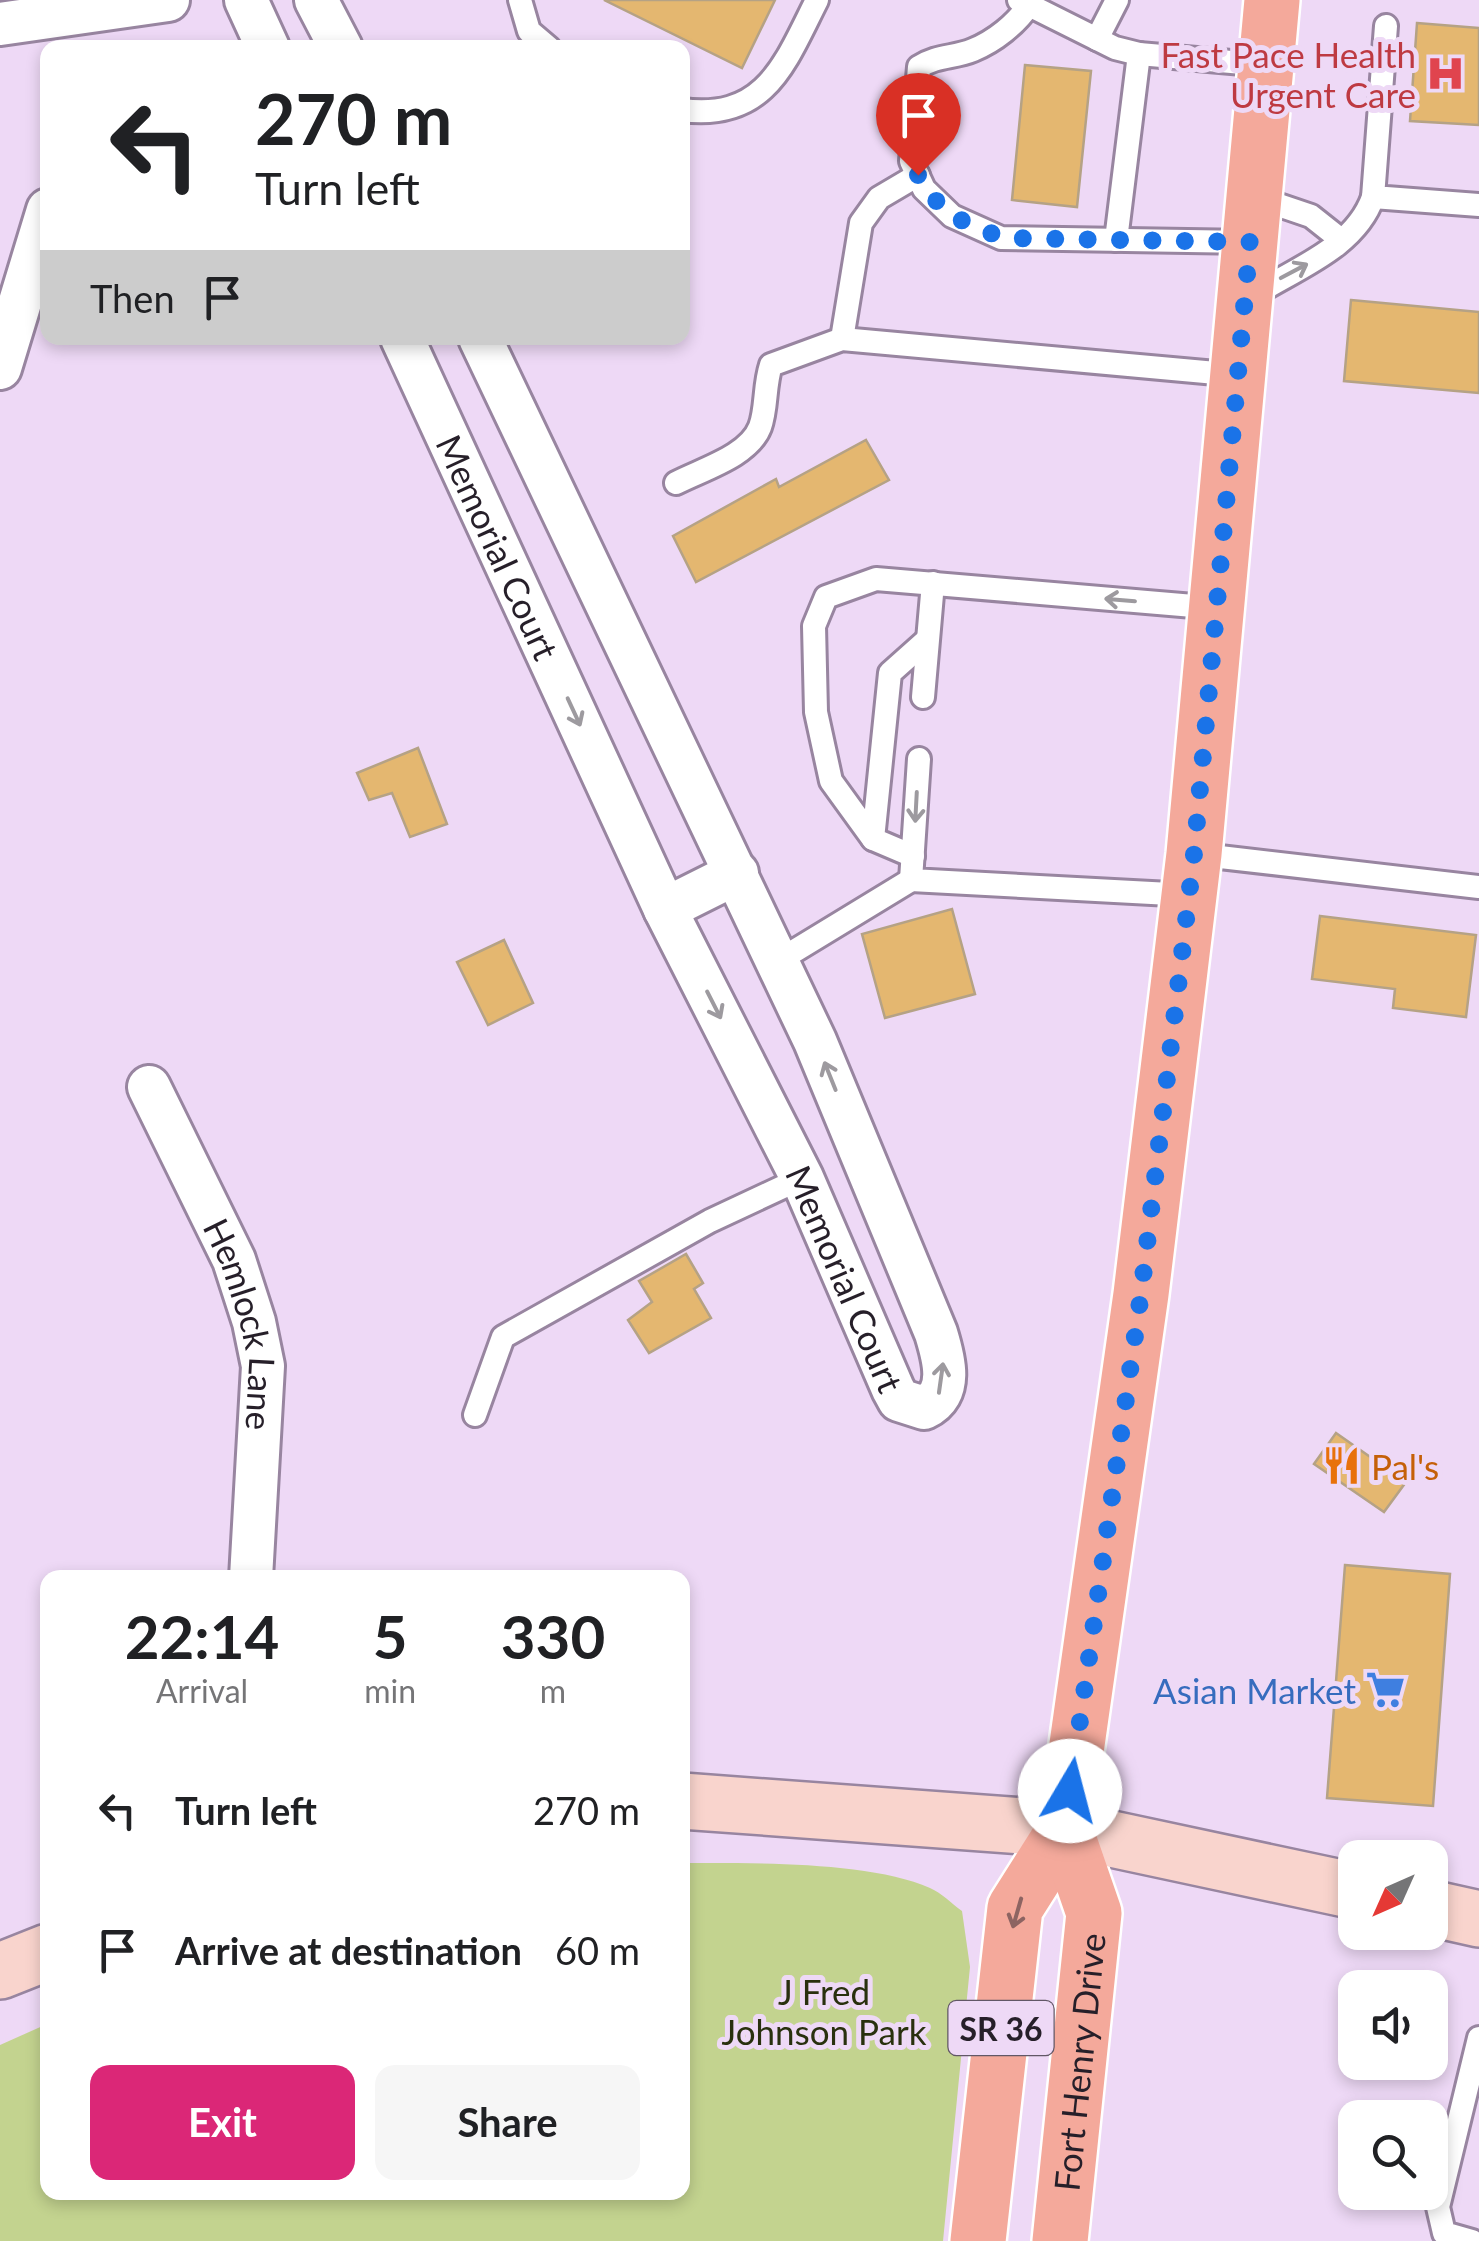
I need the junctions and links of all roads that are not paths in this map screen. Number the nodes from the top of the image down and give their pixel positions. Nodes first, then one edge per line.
1 (168, 0) edge
2 (246, 0) edge
3 (316, 0) edge
4 (520, 0) edge
5 (817, 0) edge
6 (1117, 0) edge
7 (1272, 0) edge
8 (1024, 2) edge
9 (108, 6) junction
10 (0, 24) edge
11 (1386, 26) dead end
12 (1097, 39) junction
13 (98, 40) edge
14 (264, 40) edge
15 (337, 40) edge
16 (540, 40) edge
17 (1139, 54) junction
18 (1266, 65) junction
19 (690, 111) edge
20 (918, 175) junction
21 (1373, 198) junction
22 (1479, 204) edge
23 (1252, 220) junction
24 (40, 236) edge
25 (1340, 238) junction
26 (1116, 240) junction
27 (1245, 300) junction
28 (842, 339) junction
29 (405, 345) edge
30 (483, 345) edge
31 (0, 368) edge
32 (1238, 375) junction
33 (676, 483) dead end
34 (933, 582) junction
35 (1217, 608) junction
36 (926, 640) junction
37 (923, 696) dead end
38 (919, 759) dead end
39 (873, 839) junction
40 (913, 856) junction
41 (737, 873) junction
42 (1192, 874) junction
43 (911, 880) junction
44 (1479, 887) edge
45 (665, 909) junction
46 (778, 961) junction
47 (149, 1087) dead end
48 (802, 1178) junction
49 (474, 1416) dead end
50 (250, 1570) edge
51 (690, 1802) edge
52 (1065, 1829) junction
53 (1338, 1887) edge
54 (1448, 1912) edge
55 (1479, 1920) edge
56 (40, 1955) edge
57 (0, 1971) edge
58 (1479, 2038) edge
59 (978, 2241) edge
60 (1060, 2241) edge
61 (1472, 2241) edge

1 - 9 street
2 - 14 street
3 - 15 street
4 - 16 lane
5 - 19 lane
6 - 12 lane
7 - 18 main road, Fort Henry Drive / SR 36
8 - 12 lane
8 - 20 lane
9 - 10 street
9 - 13 street
11 - 21 lane
12 - 17 lane
17 - 18 lane
17 - 26 lane
18 - 23 main road, Fort Henry Drive / SR 36
20 - 26 lane
20 - 28 lane
21 - 22 lane
21 - 25 lane
23 - 25 lane
23 - 26 lane
23 - 27 main road, Fort Henry Drive / SR 36
24 - 31 street
27 -> 25 lane
27 - 32 main road, Fort Henry Drive / SR 36
28 - 32 lane
28 - 33 lane
29 -> 45 street, Memorial Court
30 - 41 street, Memorial Court
32 - 35 main road, Fort Henry Drive / SR 36
35 -> 34 lane
34 - 36 lane
34 - 39 lane
35 - 42 main road, Fort Henry Drive / SR 36
36 - 37 lane
36 - 39 lane
38 -> 40 lane
39 - 40 lane
40 - 43 lane
41 - 45 street
41 - 46 street, Memorial Court
42 - 43 lane
42 - 44 lane
42 - 52 main road, Fort Henry Drive / SR 36
43 - 46 lane
45 -> 48 street, Memorial Court
48 -> 46 street, Memorial Court
47 - 50 street, Hemlock Lane
48 - 49 lane
51 - 52 main road
52 - 53 main road
52 -> 59 main road, Fort Henry Drive / SR 36
52 - 60 main road, Fort Henry Drive / SR 36
54 - 55 main road
56 - 57 main road
58 - 61 lane

